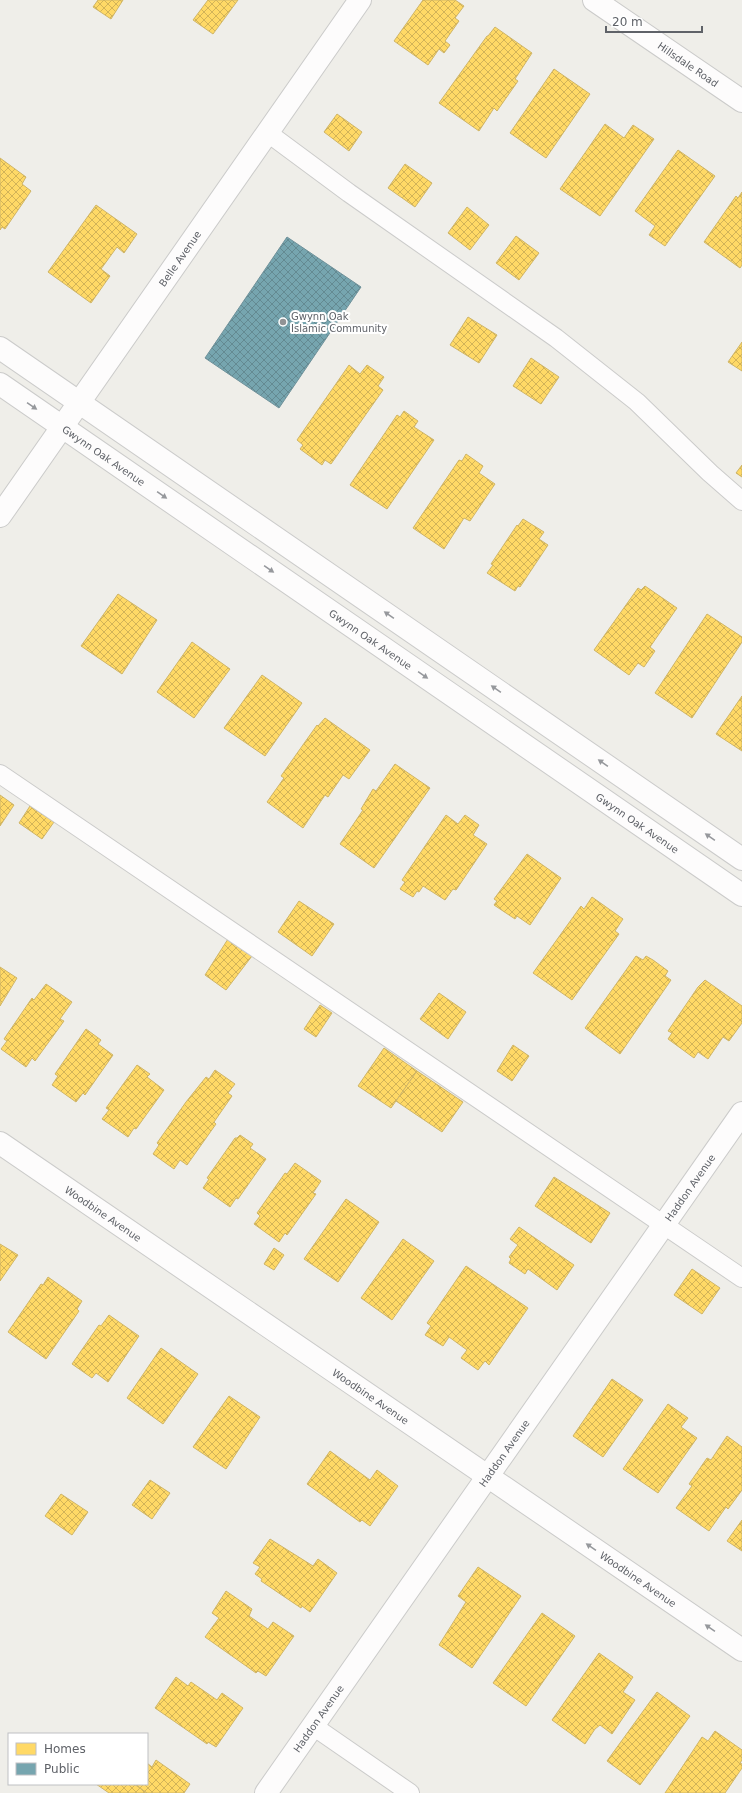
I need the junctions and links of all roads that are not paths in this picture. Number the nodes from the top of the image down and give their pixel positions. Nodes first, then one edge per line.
1 (360, 0) edge
2 (594, 0) edge
3 (742, 102) edge
4 (268, 133) junction
5 (0, 348) edge
6 (0, 384) edge
7 (79, 402) junction
8 (62, 426) junction
9 (742, 501) edge
10 (0, 516) edge
11 (0, 774) edge
12 (742, 859) edge
13 (742, 895) edge
14 (742, 1113) edge
15 (0, 1143) edge
16 (664, 1225) junction
17 (742, 1278) edge
18 (487, 1477) junction
19 (742, 1650) edge
20 (312, 1726) junction
21 (266, 1793) edge
22 (410, 1793) edge

1 - 4 street, Belle Avenue
2 - 3 street, Hillsdale Road
4 - 7 street, Belle Avenue
4 - 9 lane
5 - 7 street
6 -> 8 street, Gwynn Oak Avenue
7 - 8 street, Belle Avenue
12 -> 7 street
8 - 10 street, Belle Avenue
8 -> 13 street, Gwynn Oak Avenue
11 - 16 lane
14 - 16 street, Haddon Avenue
15 - 18 street, Woodbine Avenue
16 - 17 lane
16 - 18 street, Haddon Avenue
19 -> 18 street, Woodbine Avenue
18 - 20 street, Haddon Avenue
20 - 21 street, Haddon Avenue
20 - 22 lane

